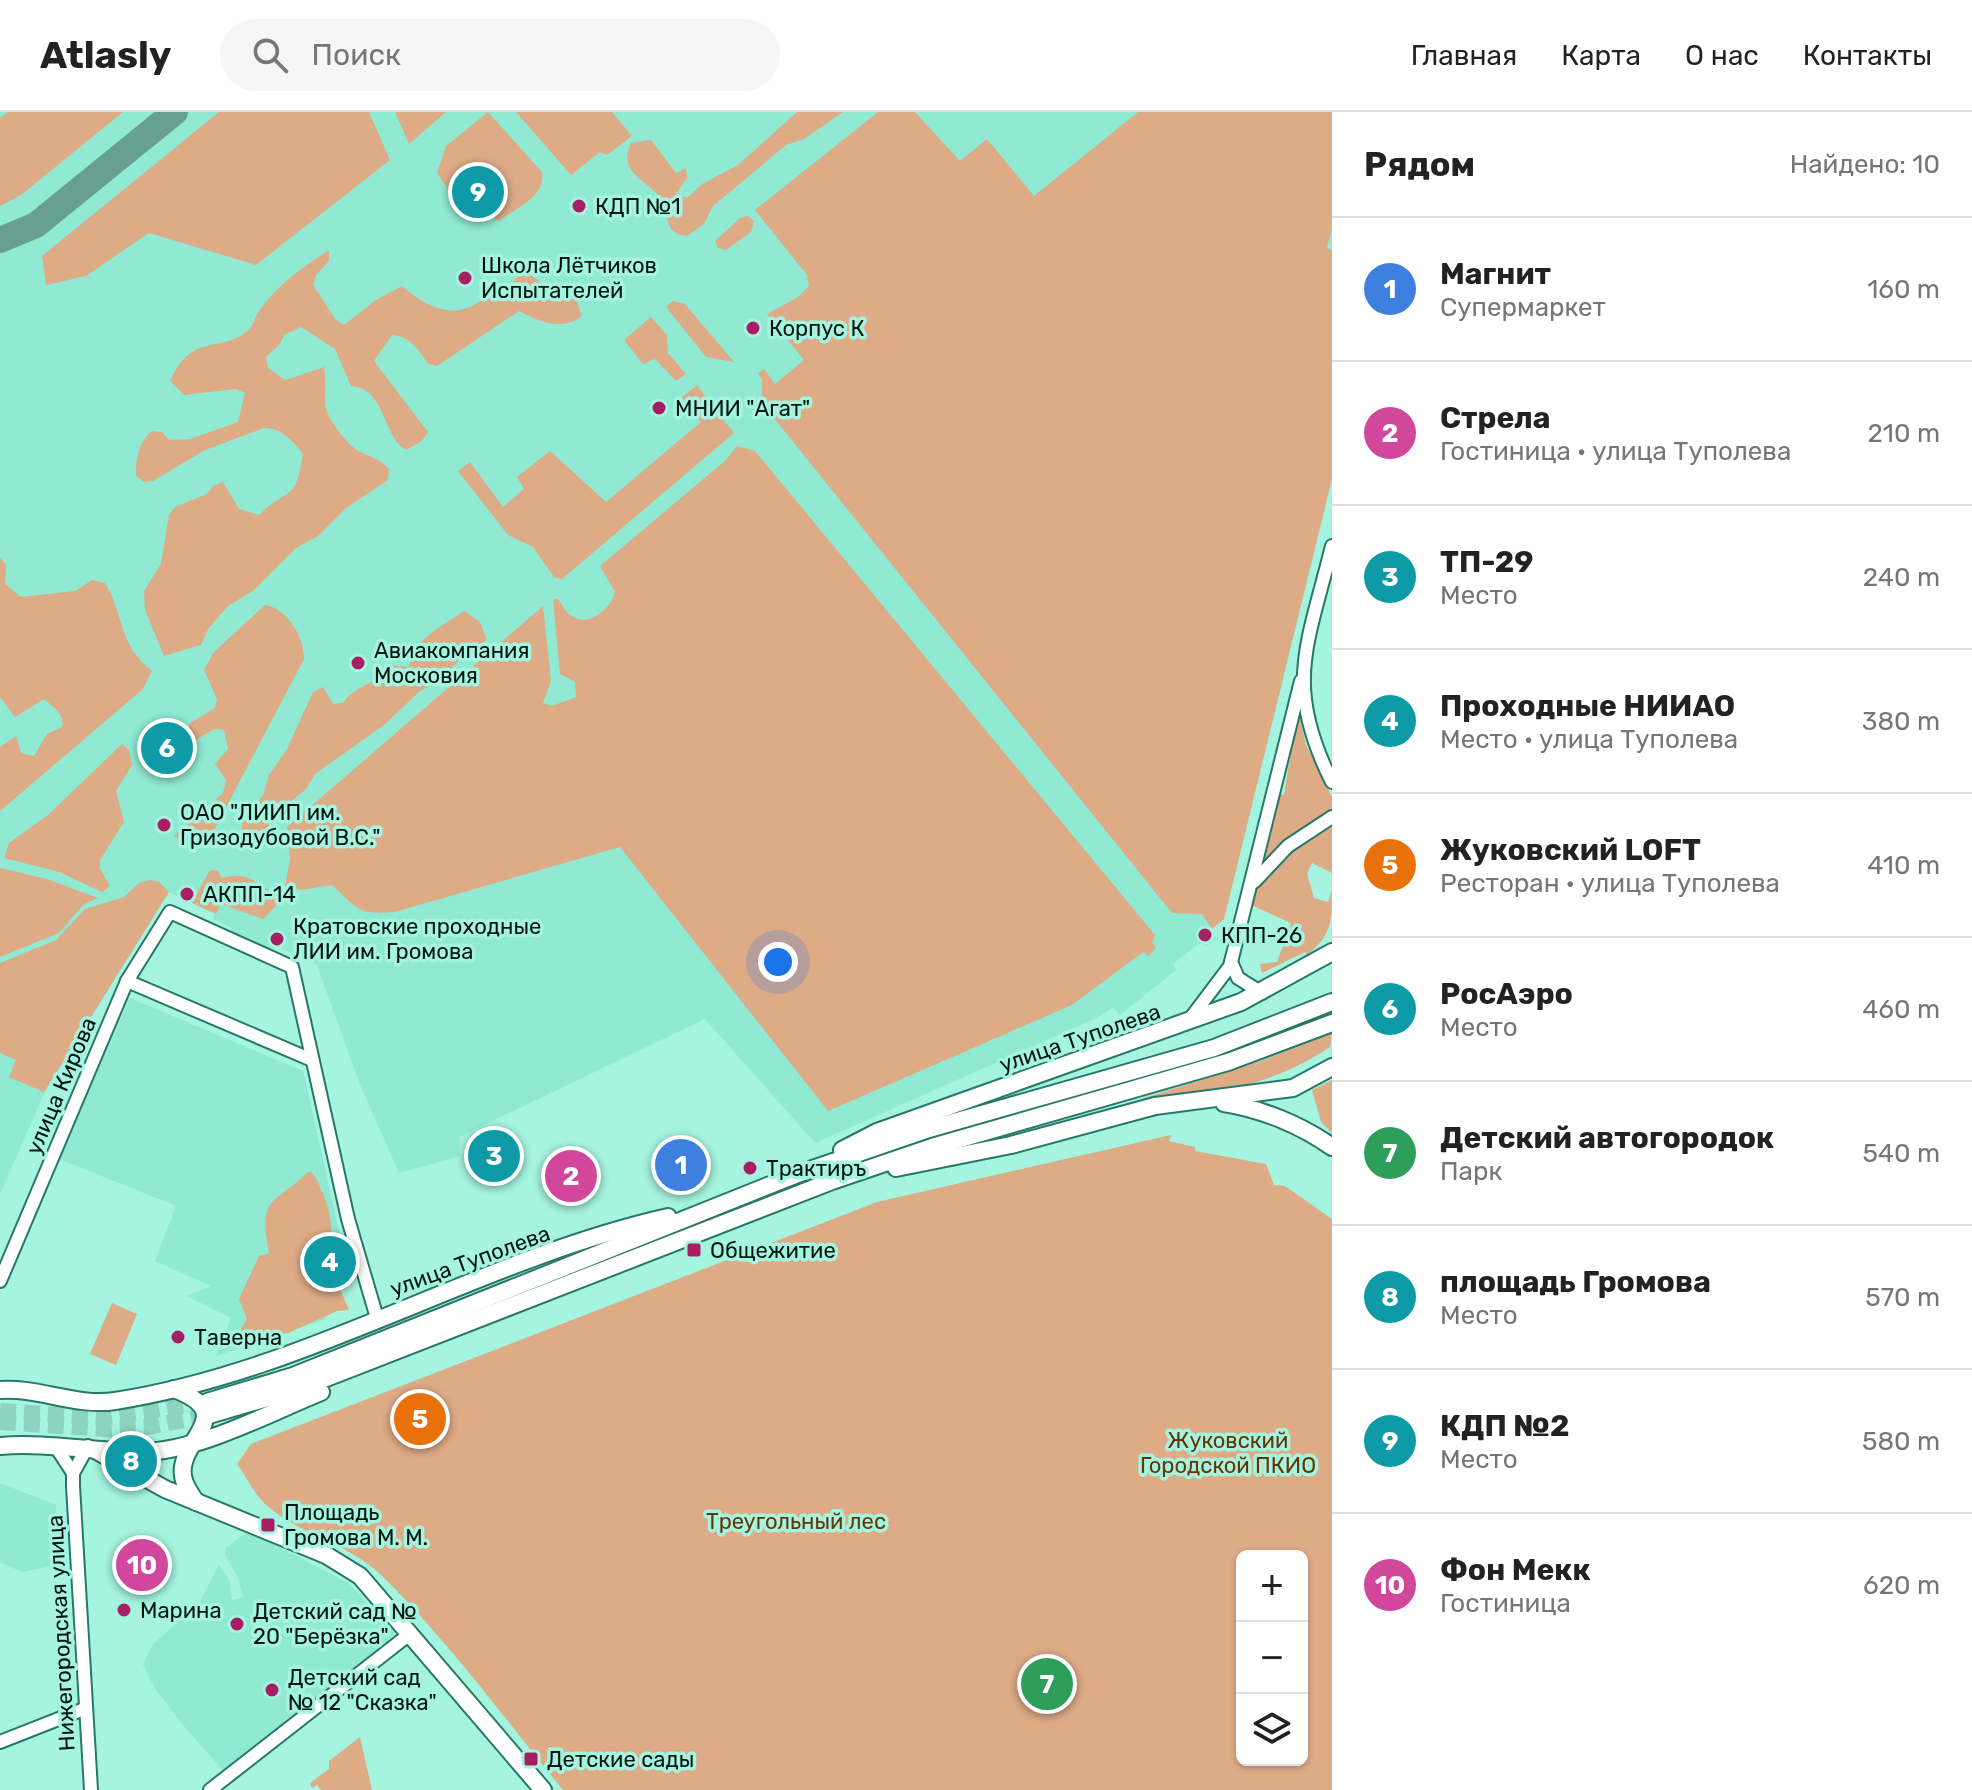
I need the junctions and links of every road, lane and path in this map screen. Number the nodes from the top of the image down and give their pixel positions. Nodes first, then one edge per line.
1 (1332, 546) edge
2 (1301, 681) junction
3 (1332, 782) edge
4 (1332, 817) edge
5 (1247, 895) junction
6 (1332, 952) edge
7 (1231, 962) junction
8 (127, 981) junction
9 (1262, 993) junction
10 (1332, 1002) edge
11 (1332, 1023) edge
12 (1186, 1024) junction
13 (312, 1060) junction
14 (1332, 1067) edge
15 (1187, 1101) junction
16 (1332, 1147) edge
17 (795, 1175) junction
18 (832, 1181) junction
19 (728, 1212) junction
20 (0, 1281) edge
21 (377, 1318) junction
22 (3, 1389) edge
23 (174, 1389) junction
24 (208, 1409) tunnel mouth
25 (196, 1442) junction
26 (0, 1446) edge
27 (88, 1446) junction
28 (50, 1447) junction
29 (73, 1473) junction
30 (197, 1504) junction
31 (411, 1633) junction
32 (84, 1709) junction
33 (0, 1742) edge
34 (91, 1790) edge
35 (210, 1790) edge
36 (543, 1790) edge

1 - 2 street
2 - 3 street
2 - 5 street
4 - 5 street
5 - 7 street
6 - 9 main road, улица Туполева
7 - 9 street
7 - 12 street
8 - 13 street
8 - 13 street, улица Кирова
8 - 20 street, улица Кирова
9 - 12 main road, улица Туполева
10 - 17 main road, улица Туполева
11 - 18 main road, улица Туполева
12 - 17 main road, улица Туполева
13 - 21 street
14 - 15 main road
15 - 16 main road
15 - 18 main road, улица Туполева
17 - 19 main road, улица Туполева
18 - 19 main road, улица Туполева
19 - 21 main road, улица Туполева
19 - 24 main road, улица Туполева
19 - 25 main road, улица Туполева
21 - 23 main road, улица Туполева
22 - 23 main road, улица Туполева
23 - 25 main road
25 - 27 main road, улица Туполева
25 - 30 main road
26 - 28 main road, улица Туполева
27 - 28 main road, улица Туполева
27 - 29 street
27 - 30 main road
28 - 29 street
29 - 32 street, Нижегородская улица
30 - 31 main road
31 - 35 street
31 - 36 main road
32 - 33 street
32 - 34 street, Нижегородская улица

